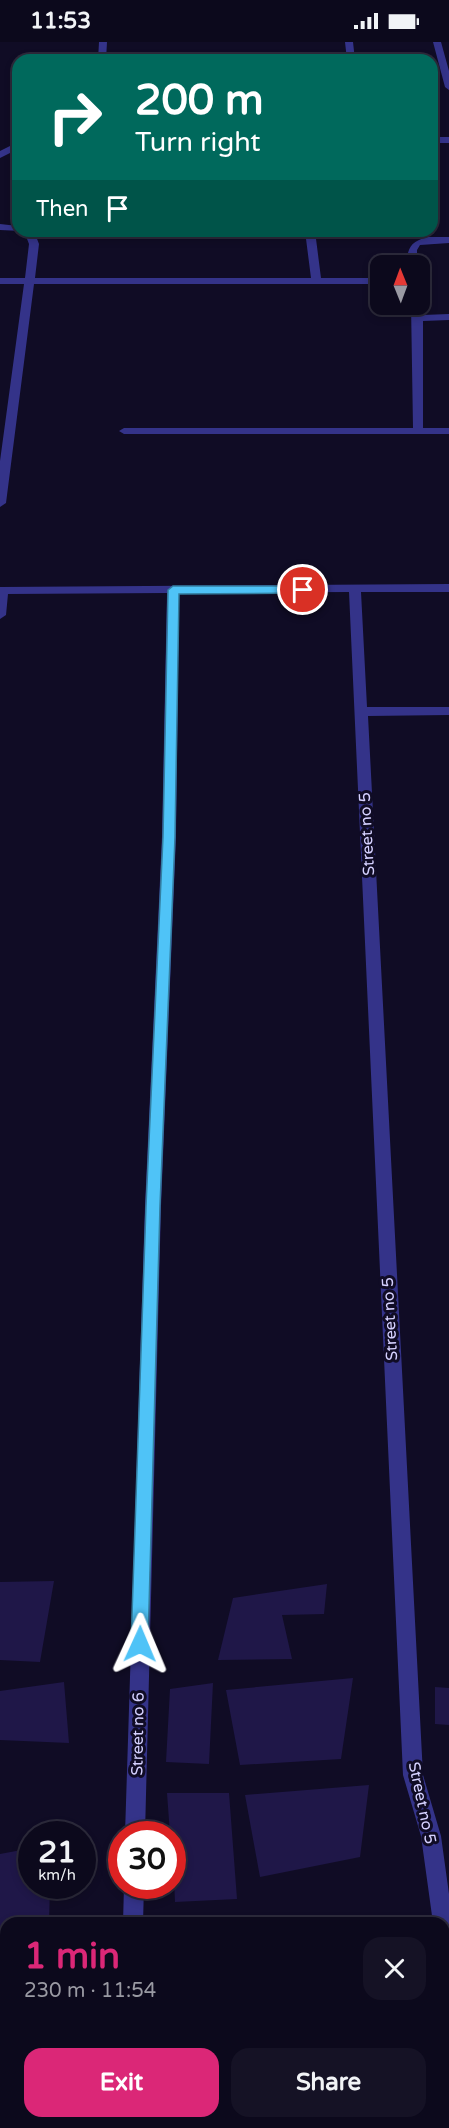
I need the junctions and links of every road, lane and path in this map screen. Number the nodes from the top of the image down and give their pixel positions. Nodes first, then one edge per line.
1 (437, 42) edge
2 (449, 87) edge
3 (32, 237) edge
4 (311, 237) edge
5 (449, 240) edge
6 (412, 255) edge
7 (0, 281) edge
8 (28, 281) junction
9 (370, 281) edge
10 (316, 282) junction
11 (418, 315) edge
12 (449, 317) edge
13 (418, 318) junction
14 (418, 430) junction
15 (124, 431) dead end
16 (449, 431) edge
17 (0, 503) edge
18 (449, 588) edge
19 (1, 589) edge
20 (173, 590) junction
21 (355, 590) junction
22 (0, 615) edge
23 (449, 711) edge
24 (362, 712) junction
25 (135, 1821) edge
26 (134, 1899) edge
27 (133, 1917) edge
28 (442, 1917) edge

1 - 2 street
3 - 8 street
4 - 10 street
5 - 6 street
7 - 8 street
8 - 10 street
8 - 17 street
9 - 10 street
11 - 13 street
12 - 13 street
13 - 14 street
14 - 15 street
14 - 16 street
18 - 21 street
19 - 20 street
19 - 22 street
20 - 21 street
20 - 25 street, Street no 6
21 - 24 street, Street no 5
23 - 24 street
24 - 28 street, Street no 5
26 - 27 street

